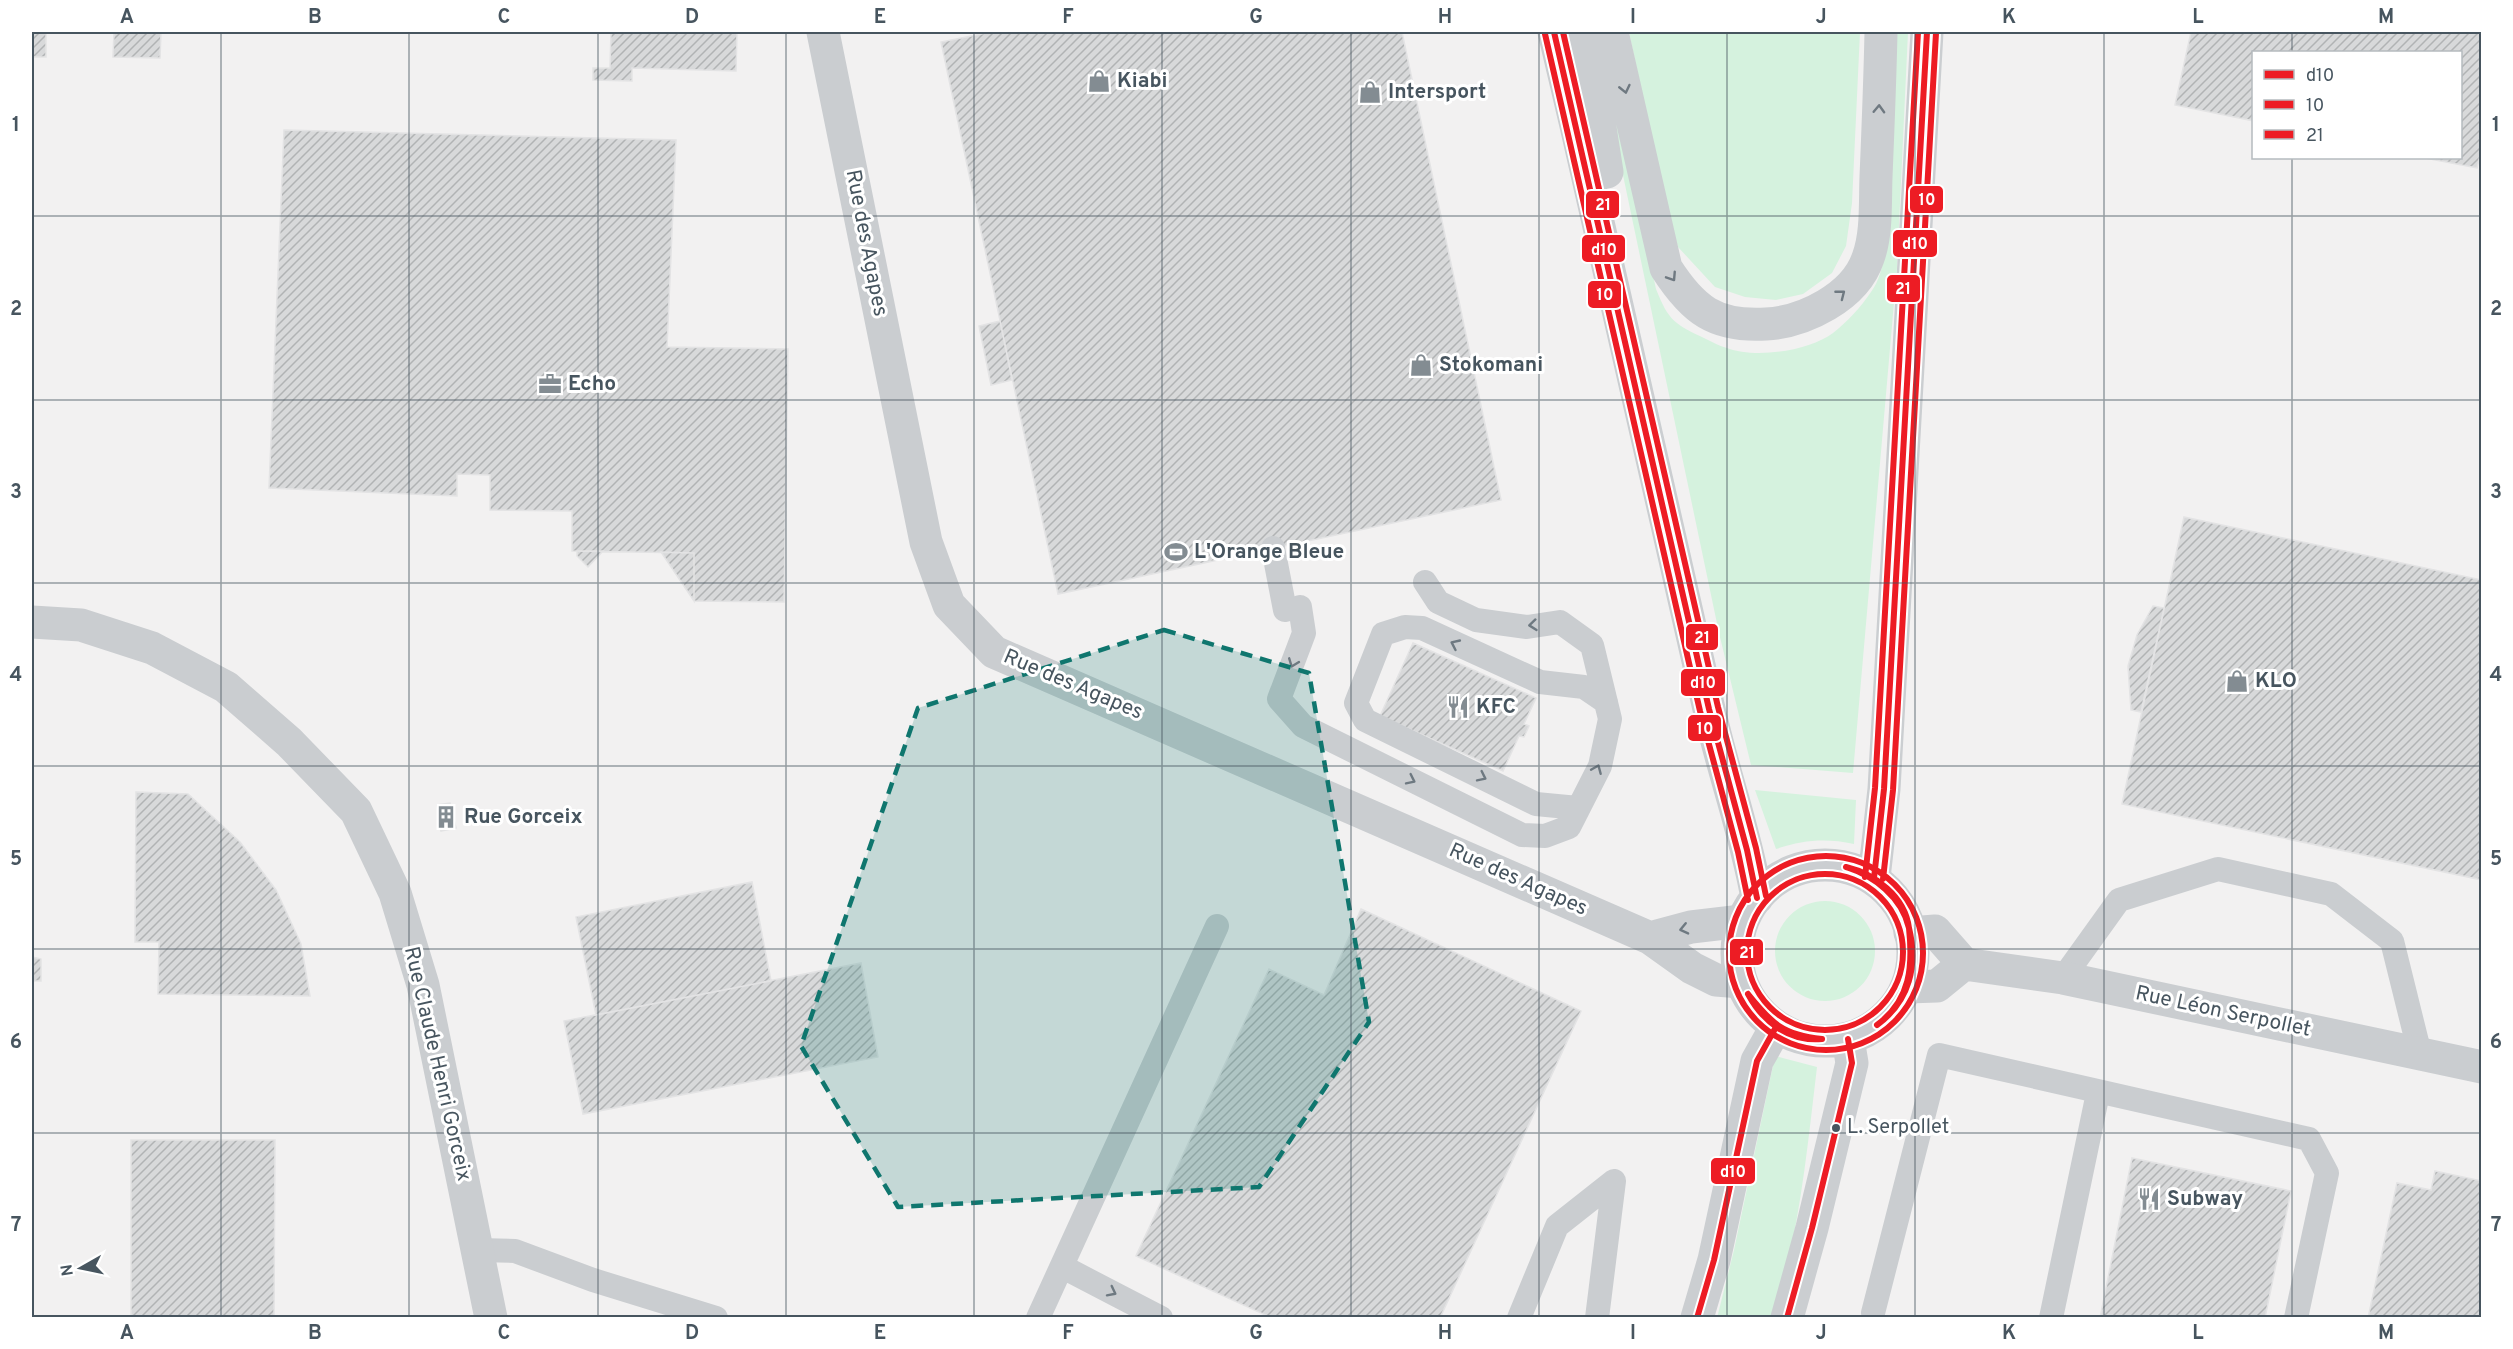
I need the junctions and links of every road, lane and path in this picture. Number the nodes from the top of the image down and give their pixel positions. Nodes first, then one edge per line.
1 (823, 32) edge
2 (1554, 32) edge
3 (1585, 32) edge
4 (1612, 32) edge
5 (1881, 32) edge
6 (1927, 32) edge
7 (1649, 435) junction
8 (1273, 548) dead end
9 (1425, 582) dead end
10 (32, 622) edge
11 (1606, 702) junction
12 (1578, 808) junction
13 (1874, 878) junction
14 (1750, 910) junction
15 (1217, 926) dead end
16 (1910, 933) junction
17 (1650, 938) junction
18 (1964, 964) junction
19 (2063, 978) junction
20 (1741, 982) junction
21 (1908, 987) junction
22 (1776, 1027) junction
23 (1848, 1039) junction
24 (2420, 1054) junction
25 (2481, 1067) edge
26 (2098, 1093) junction
27 (477, 1250) junction
28 (1063, 1267) junction
29 (1873, 1313) dead end
30 (491, 1317) edge
31 (716, 1317) edge
32 (1038, 1317) edge
33 (1161, 1317) edge
34 (1520, 1317) edge
35 (1597, 1317) edge
36 (1697, 1317) edge
37 (1787, 1317) edge
38 (2051, 1317) edge
39 (2296, 1317) edge

1 - 17 street, Rue des Agapes
2 - 7 main road
3 - 7 main road
4 -> 5 main road
6 - 13 main road
7 - 14 main road
8 -> 12 lane
11 -> 9 lane
10 - 27 street, Rue Claude Henri Gorceix
12 -> 11 lane
11 -> 12 lane
13 - 14 main road
13 - 16 main road
14 -> 17 street
14 - 20 main road
15 - 28 lane
16 - 18 street
16 - 21 main road
17 - 20 street, Rue des Agapes
18 - 19 street, Rue Léon Serpollet
18 - 21 street
19 - 24 street, Rue Léon Serpollet
19 - 24 lane
20 - 22 main road
21 - 23 main road
22 - 23 main road
22 - 36 main road
23 - 37 main road
24 - 25 street, Rue Léon Serpollet
26 - 29 lane
26 - 38 lane
26 - 39 lane
27 - 30 street, Rue Claude Henri Gorceix
27 - 31 lane
28 - 32 lane
28 -> 33 lane
34 - 35 lane

